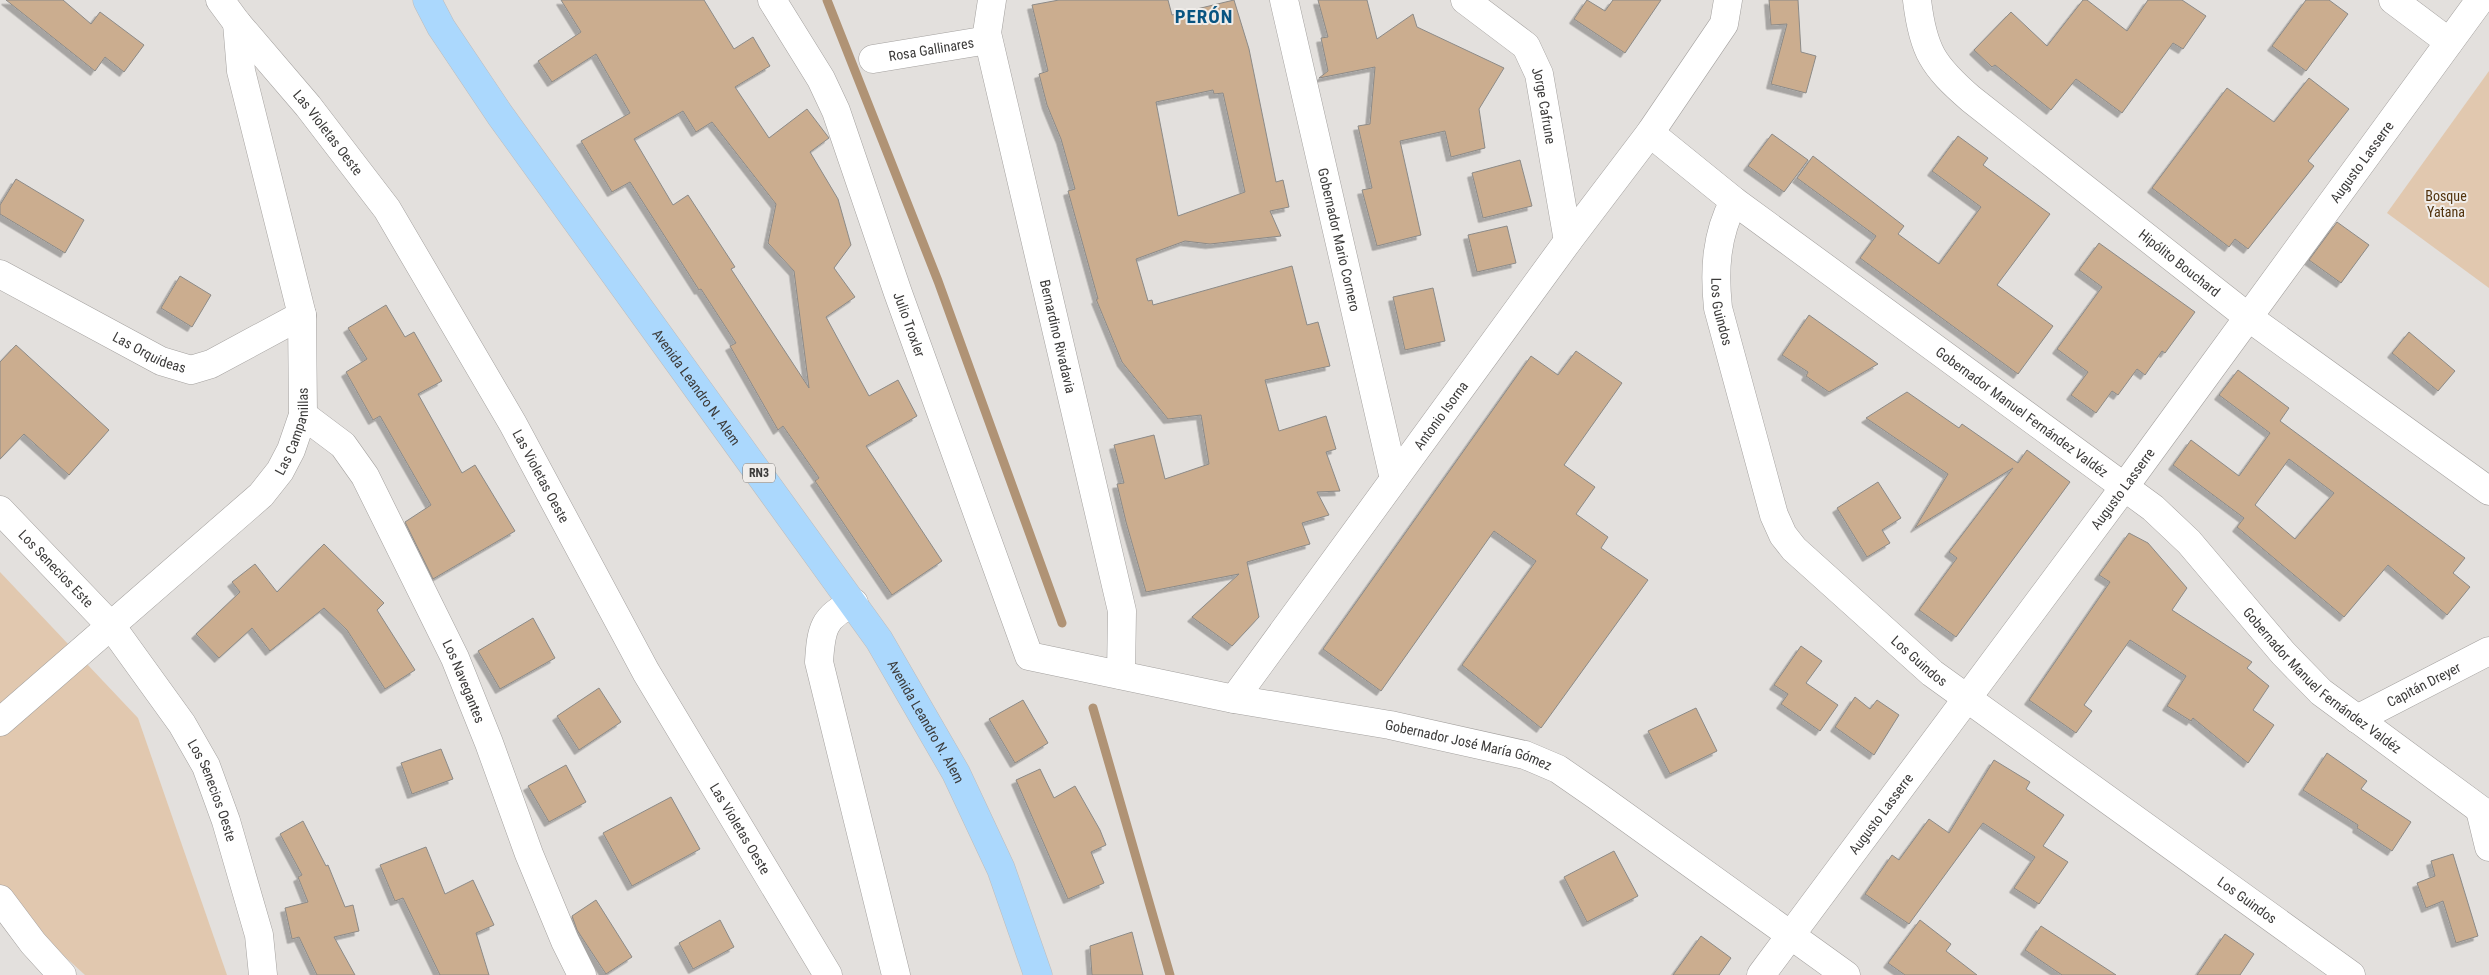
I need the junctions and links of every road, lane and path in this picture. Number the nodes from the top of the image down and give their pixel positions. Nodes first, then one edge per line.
1 (220, 0) edge
2 (427, 0) edge
3 (772, 0) edge
4 (992, 0) edge
5 (1284, 0) edge
6 (1466, 0) edge
7 (1728, 0) edge
8 (1917, 0) edge
9 (2393, 0) edge
10 (2480, 0) edge
11 (237, 23) junction
12 (988, 40) junction
13 (2449, 42) junction
14 (873, 59) dead end
15 (1650, 133) junction
16 (1734, 201) junction
17 (1568, 240) junction
18 (0, 274) edge
19 (302, 315) junction
20 (2248, 317) junction
21 (303, 415) junction
22 (1394, 479) junction
23 (2125, 486) junction
24 (2489, 491) edge
25 (0, 510) edge
26 (854, 603) junction
27 (112, 627) junction
28 (2489, 651) edge
29 (1029, 656) joint
30 (1121, 675) junction
31 (1966, 698) junction
32 (1234, 699) junction
33 (2357, 719) junction
34 (0, 722) edge
35 (2485, 813) edge
36 (2489, 847) edge
37 (0, 899) edge
38 (1792, 936) junction
39 (62, 975) edge
40 (263, 975) edge
41 (582, 975) edge
42 (828, 975) edge
43 (896, 975) edge
44 (1038, 975) edge
45 (1761, 975) edge
46 (1846, 975) edge
47 (2351, 975) edge

1 - 11 street, Las Violetas Oeste
2 - 26 highway, Avenida Leandro N. Alem / RN3
3 - 29 street, Julio Troxler
4 - 12 street, Bernardino Rivadavia
5 - 22 street, Gobernador Mario Cornero
6 - 17 street, Jorge Cafrune
7 - 15 street
8 - 20 street, Hipólito Bouchard
9 - 13 street
10 - 13 street, Augusto Lasserre
11 - 19 street, Las Campanillas
11 - 42 street, Las Violetas Oeste
12 - 14 street, Rosa Gallinares
12 - 30 street, Bernardino Rivadavia
13 - 20 street, Augusto Lasserre
15 - 16 street, Gobernador Manuel Fernández Valdéz
15 - 17 street, Antonio Isorna
16 - 23 street, Gobernador Manuel Fernández Valdéz
16 - 31 street, Los Guindos
17 - 22 street, Antonio Isorna
18 - 19 street, Las Orquideas
19 - 21 street, Las Campanillas
20 - 23 street, Augusto Lasserre
20 - 24 street, Hipólito Bouchard
21 - 27 street, Las Campanillas
21 - 41 street, Los Navegantes
22 - 32 street, Antonio Isorna
23 - 31 street, Augusto Lasserre
23 - 33 street, Gobernador Manuel Fernández Valdéz
25 - 27 street, Los Senecios Este
26 - 43 street
26 - 44 highway, Avenida Leandro N. Alem / RN3
27 - 34 street, Las Campanillas
27 - 40 street, Los Senecios Oeste
28 - 33 street, Capitán Dreyer
29 - 30 street, Gobernador José María Gómez
30 - 32 street, Gobernador José María Gómez
31 - 38 street, Augusto Lasserre
31 - 47 street, Los Guindos
32 - 38 street, Gobernador José María Gómez
33 - 35 street, Gobernador Manuel Fernández Valdéz
35 - 36 street
37 - 39 street
38 - 45 street, Augusto Lasserre
38 - 46 street, Gobernador José María Gómez

